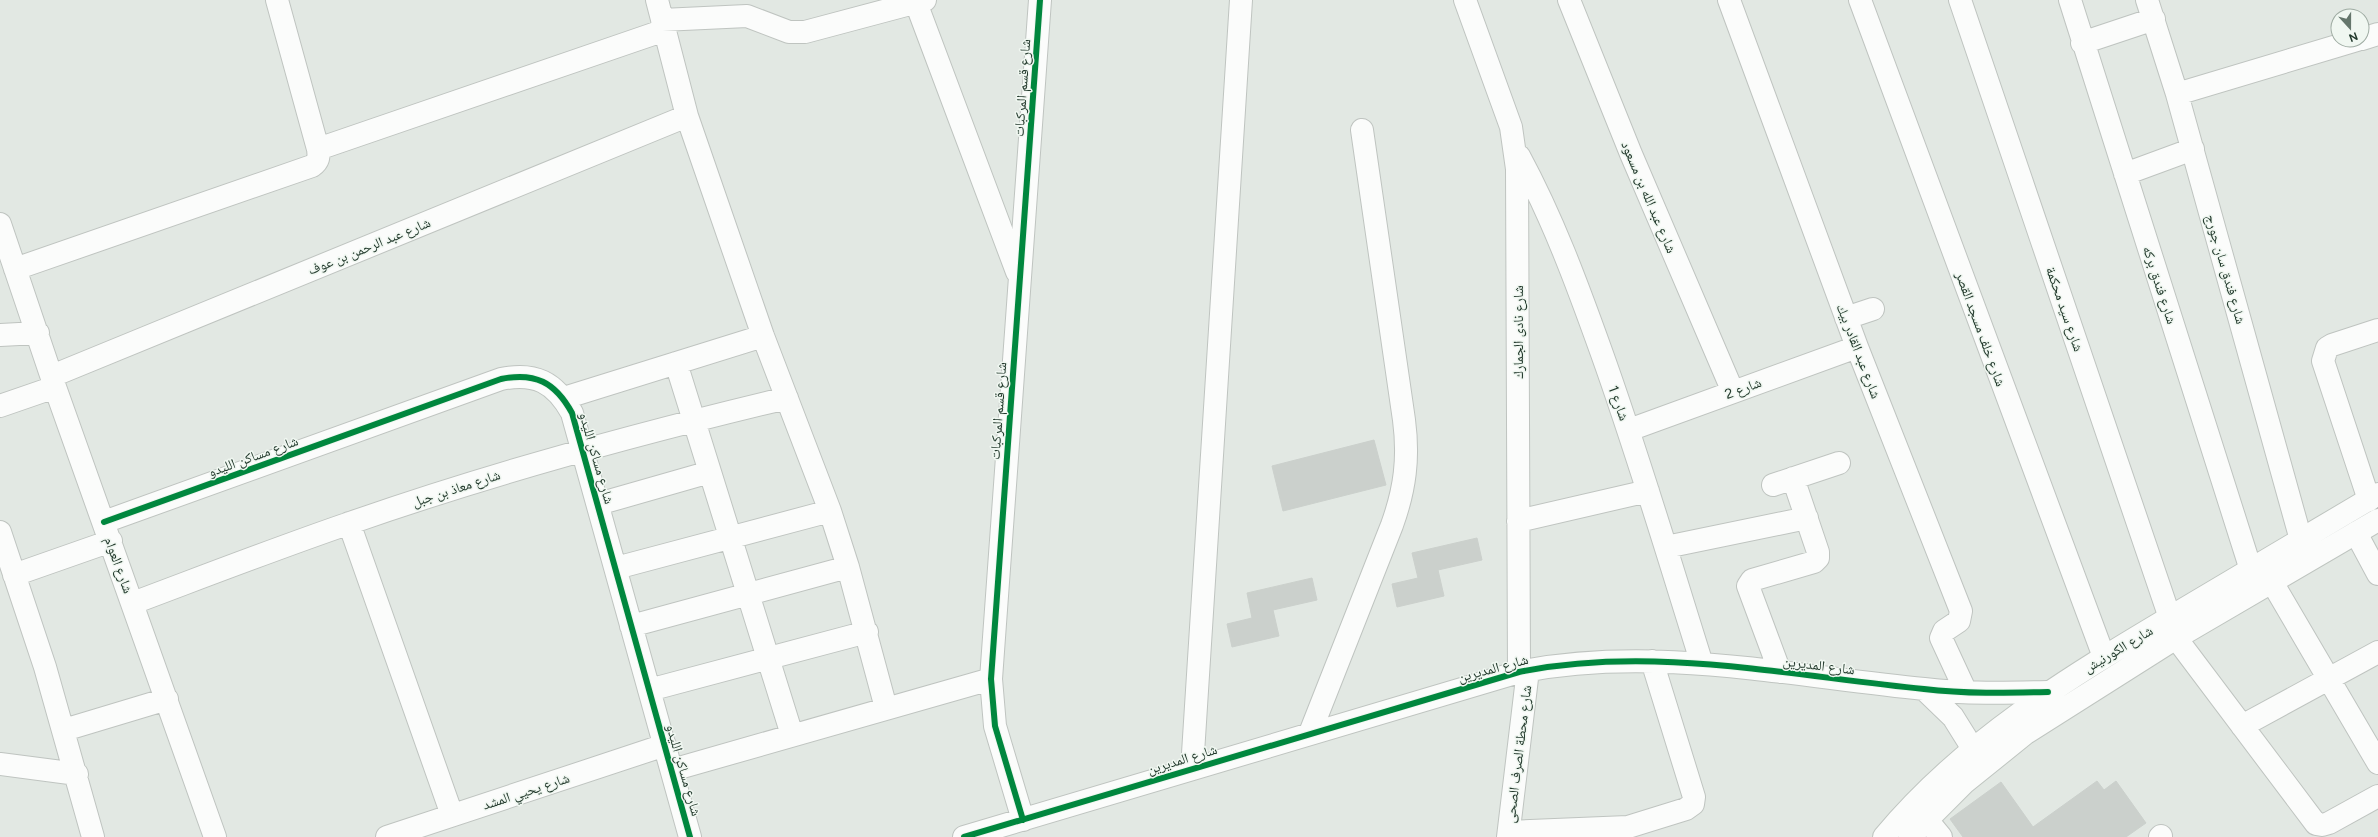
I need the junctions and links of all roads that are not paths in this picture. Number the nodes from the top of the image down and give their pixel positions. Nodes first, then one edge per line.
1 (277, 0) edge
2 (1040, 0) edge
3 (1241, 0) edge
4 (1465, 0) edge
5 (1569, 0) edge
6 (1728, 0) edge
7 (1860, 0) edge
8 (1960, 0) edge
9 (2070, 0) edge
10 (918, 1) edge
11 (2151, 10) edge
12 (661, 16) edge
13 (2082, 43) junction
14 (2330, 48) edge
15 (2177, 94) junction
16 (687, 116) junction
17 (1362, 130) dead end
18 (318, 148) junction
19 (2192, 149) junction
20 (1516, 150) junction
21 (2125, 174) junction
22 (0, 224) edge
23 (10, 266) edge
24 (1020, 279) junction
25 (1873, 309) dead end
26 (1846, 318) junction
27 (2378, 330) edge
28 (38, 333) junction
29 (0, 335) edge
30 (763, 336) junction
31 (1857, 347) junction
32 (676, 363) junction
33 (53, 381) junction
34 (1733, 392) junction
35 (564, 398) junction
36 (787, 398) junction
37 (0, 406) edge
38 (694, 420) junction
39 (1629, 430) junction
40 (582, 450) junction
41 (1839, 463) dead end
42 (710, 472) junction
43 (1648, 491) junction
44 (2374, 497) edge
45 (598, 504) junction
46 (830, 511) junction
47 (1806, 518) junction
48 (2378, 520) edge
49 (1518, 521) junction
50 (349, 523) junction
51 (107, 531) junction
52 (0, 532) edge
53 (2356, 533) junction
54 (731, 538) junction
55 (2301, 540) junction
56 (1666, 546) junction
57 (848, 567) junction
58 (616, 568) junction
59 (2251, 570) junction
60 (2378, 574) edge
61 (14, 575) junction
62 (2272, 582) junction
63 (748, 594) junction
64 (133, 603) junction
65 (631, 626) junction
66 (2173, 628) junction
67 (867, 632) junction
68 (2378, 652) edge
69 (2104, 657) junction
70 (768, 659) junction
71 (1652, 660) junction
72 (1702, 664) junction
73 (1523, 671) junction
74 (1780, 672) junction
75 (991, 679) junction
76 (2328, 679) junction
77 (649, 690) junction
78 (1925, 690) junction
79 (1966, 692) junction
80 (2048, 692) junction
81 (167, 699) junction
82 (886, 708) junction
83 (2242, 726) junction
84 (64, 730) junction
85 (1310, 733) junction
86 (792, 735) junction
87 (665, 745) junction
88 (1973, 749) junction
89 (2378, 763) edge
90 (0, 764) edge
91 (1192, 769) junction
92 (672, 770) junction
93 (76, 774) junction
94 (2378, 796) edge
95 (452, 816) junction
96 (1023, 820) junction
97 (1927, 820) junction
98 (1508, 834) edge
99 (93, 837) edge
100 (215, 837) edge
101 (387, 837) edge
102 (690, 837) edge
103 (964, 837) edge
104 (1884, 837) edge
105 (1910, 837) edge
106 (1941, 837) edge

1 - 18 street
2 - 24 street, شارع قسم المركبات
3 - 91 street
4 - 20 street, شارع نادى الجمارك
5 - 34 street, شارع عبد الله بن مسعود
6 - 26 street, شارع عبد القادر بيك
7 - 69 street, شارع خلف مسجد القصر
8 - 66 street, شارع سيد محكمة
9 - 13 street, شارع فندق بركه
10 - 12 street
10 - 24 street
11 - 13 street
11 - 15 street, شارع فندق سان جورج
12 - 16 street
12 - 18 street
13 - 21 street, شارع فندق بركه
14 - 15 street
15 - 19 street, شارع فندق سان جورج
16 - 30 street
16 - 33 street, شارع عبد الرحمن بن عوف
17 - 85 street
18 - 23 street
19 - 21 street
19 - 55 street, شارع فندق سان جورج
20 - 39 street, شارع 1
20 - 49 street, شارع نادى الجمارك
21 - 59 street, شارع فندق بركه
22 - 23 street, شارع العوام
23 - 28 street, شارع العوام
24 - 75 street, شارع قسم المركبات
25 - 26 street
26 - 31 street, شارع عبد القادر بيك
27 - 44 street
28 - 29 street
28 - 33 street, شارع العوام
30 - 32 street
30 - 36 street
31 - 34 street, شارع 2
31 - 79 street, شارع عبد القادر بيك
32 - 35 street
32 - 38 street
33 - 37 street, شارع عبد الرحمن بن عوف
33 - 51 street, شارع العوام
34 - 39 street, شارع 2
35 - 40 street, شارع مساكن الليدو
35 - 51 street, شارع مساكن الليدو
36 - 38 street, شارع معاذ بن جبل
36 - 46 street
38 - 40 street, شارع معاذ بن جبل
38 - 42 street
39 - 43 street, شارع 1
40 - 45 street, شارع مساكن الليدو
40 - 50 street, شارع معاذ بن جبل
41 - 47 street
42 - 45 street
42 - 54 street
43 - 49 street
43 - 56 street, شارع 1
44 - 55 street, شارع الكورنيش
45 - 58 street, شارع مساكن الليدو
46 - 54 street
46 - 57 street
47 - 56 street
47 - 74 street
48 - 53 street, شارع الكورنيش
49 - 73 street, شارع نادى الجمارك
50 - 64 street, شارع معاذ بن جبل
50 - 95 street
51 - 61 street, شارع مساكن الليدو
51 - 64 street, شارع العوام
52 - 61 street
53 - 60 street
53 - 62 street, شارع الكورنيش
54 - 58 street
54 - 63 street
55 - 59 street, شارع الكورنيش
56 - 72 street, شارع 1
57 - 63 street
57 - 67 street
58 - 65 street, شارع مساكن الليدو
59 - 66 street, شارع الكورنيش
61 - 84 street
62 - 66 street, شارع الكورنيش
62 - 76 street
63 - 65 street
63 - 70 street
64 - 81 street, شارع العوام
65 - 77 street, شارع مساكن الليدو
66 - 69 street, شارع الكورنيش
66 - 83 street, شارع سيد محكمة
66 - 97 street, شارع الكورنيش
67 - 70 street
67 - 82 street
68 - 76 street
69 - 80 street, شارع الكورنيش
70 - 77 street
70 - 86 street
71 - 72 street, شارع المديرين
71 - 73 street, شارع المديرين
71 - 98 street
72 - 74 street, شارع المديرين
73 - 85 street, شارع المديرين
73 - 98 street, شارع محطة الصرف الصحى
74 - 78 street, شارع المديرين
75 - 82 street
75 - 96 street, شارع قسم المركبات
76 - 83 street
76 - 89 street
77 - 87 street, شارع مساكن الليدو
78 - 79 street, شارع المديرين
78 - 88 street
79 - 80 street, شارع المديرين
80 - 88 street, شارع الكورنيش
81 - 84 street
81 - 100 street, شارع العوام
82 - 86 street
83 - 94 street, شارع سيد محكمة
84 - 93 street
85 - 91 street, شارع المديرين
86 - 92 street
87 - 92 street, شارع مساكن الليدو
87 - 95 street, شارع يحيي المشد
88 - 104 street, شارع الكورنيش
90 - 93 street
91 - 96 street, شارع المديرين
92 - 102 street, شارع مساكن الليدو
93 - 99 street
95 - 101 street, شارع يحيي المشد
96 - 103 street, شارع المديرين
97 - 105 street, شارع الكورنيش
97 - 106 street

